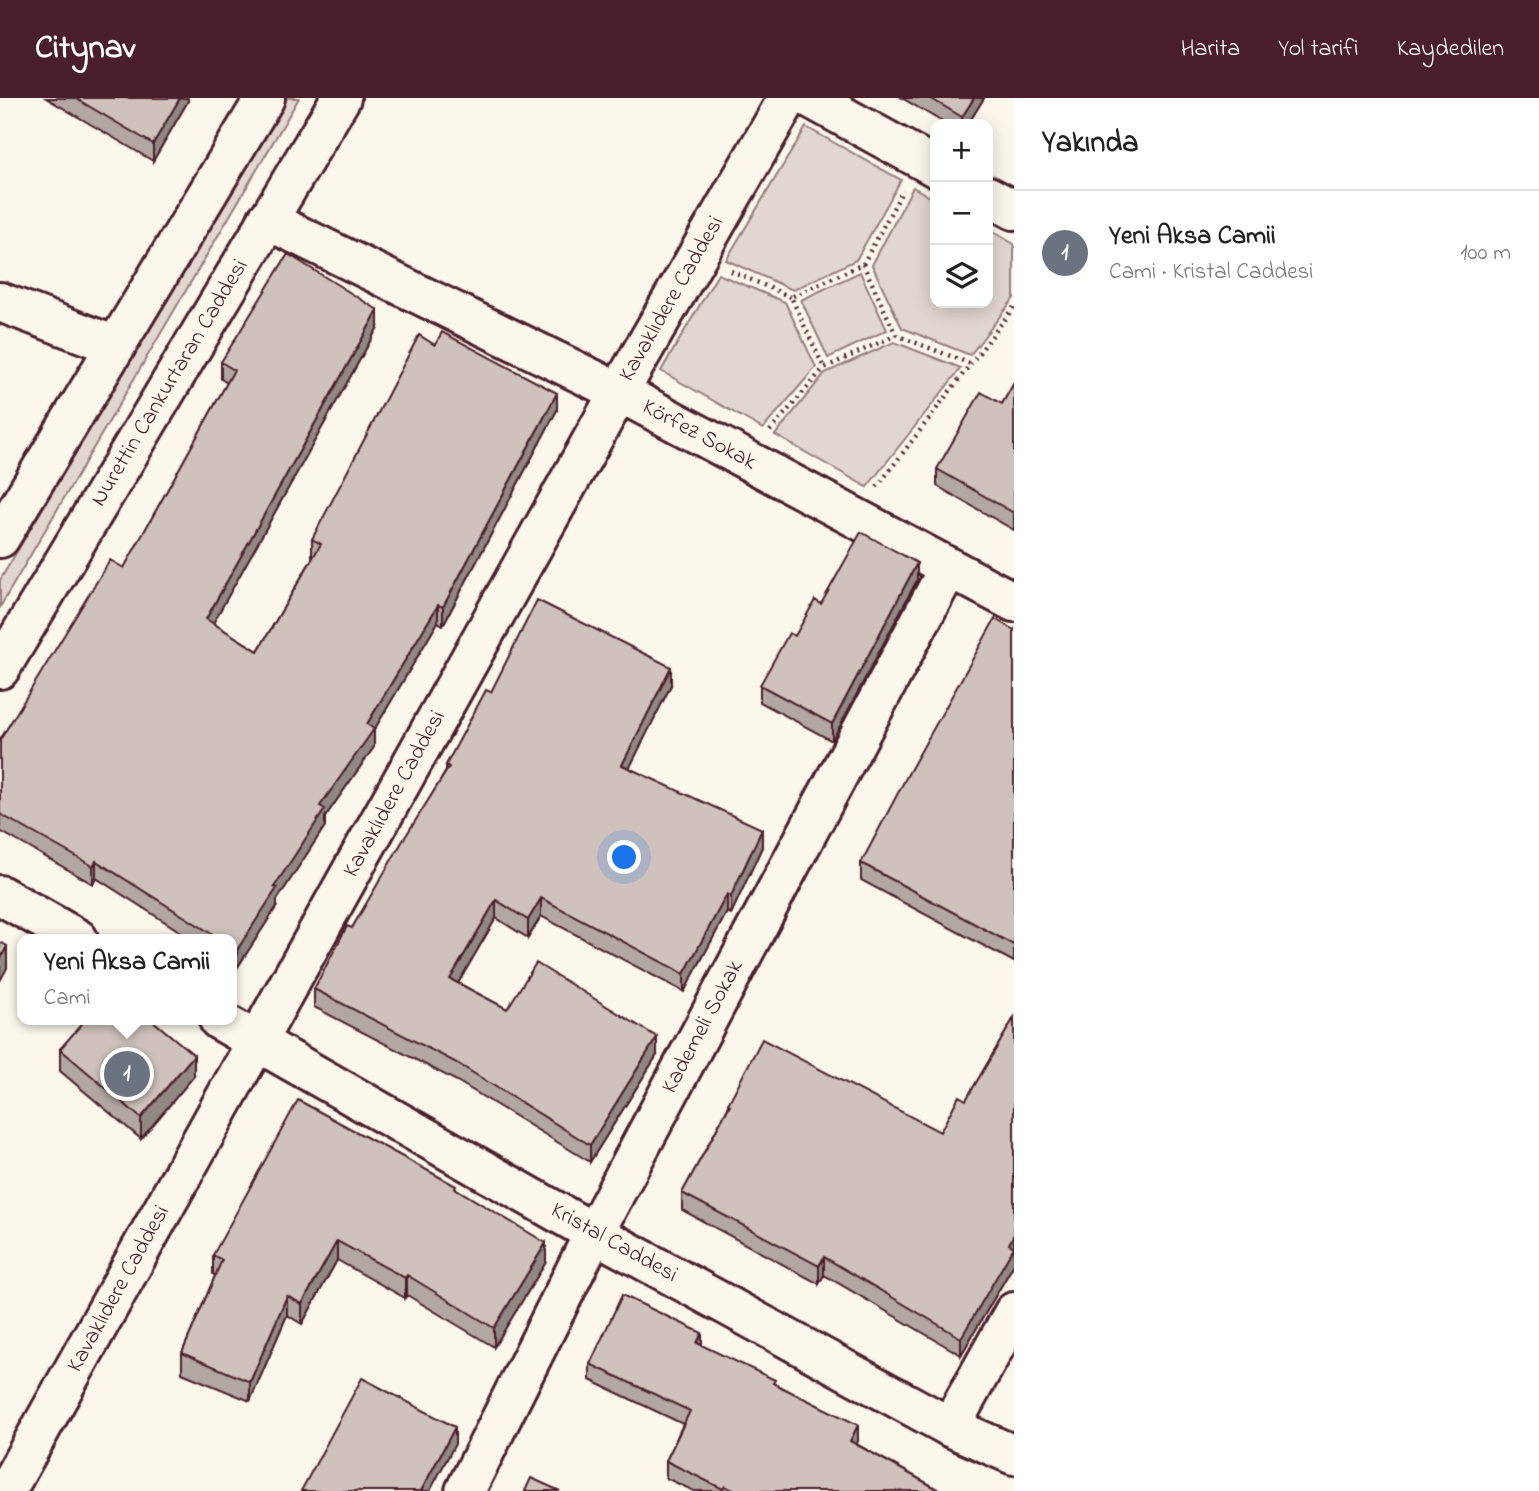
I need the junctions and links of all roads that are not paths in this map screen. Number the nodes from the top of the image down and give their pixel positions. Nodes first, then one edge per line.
1 (265, 98) edge
2 (341, 98) edge
3 (788, 98) edge
4 (810, 98) edge
5 (922, 173) edge
6 (993, 199) edge
7 (1014, 211) edge
8 (267, 220) junction
9 (0, 302) edge
10 (116, 346) junction
11 (619, 392) junction
12 (0, 538) edge
13 (949, 567) junction
14 (1014, 602) edge
15 (0, 669) edge
16 (0, 895) edge
17 (69, 934) edge
18 (228, 1025) edge
19 (257, 1041) junction
20 (594, 1233) junction
21 (1014, 1312) edge
22 (950, 1427) junction
23 (1014, 1455) edge
24 (6, 1491) edge
25 (465, 1491) edge

1 - 10 street
2 - 8 street, Nurettin Cankurtaran Caddesi
3 - 11 street, Kavaklıdere Caddesi
4 - 5 street
6 - 7 street
8 - 11 street, Körfez Sokak
8 - 15 street, Nurettin Cankurtaran Caddesi
9 - 10 street
10 - 12 street
11 - 13 street, Körfez Sokak
11 - 19 street, Kavaklıdere Caddesi
13 - 14 street, Körfez Sokak
13 - 20 street, Kademeli Sokak
16 - 17 street
18 - 19 street, Kristal Caddesi
19 - 20 street, Kristal Caddesi
19 - 24 street, Kavaklıdere Caddesi
20 - 22 street, Kristal Caddesi
20 - 25 street, Kademeli Sokak
21 - 22 street
22 - 23 street, Kristal Caddesi

